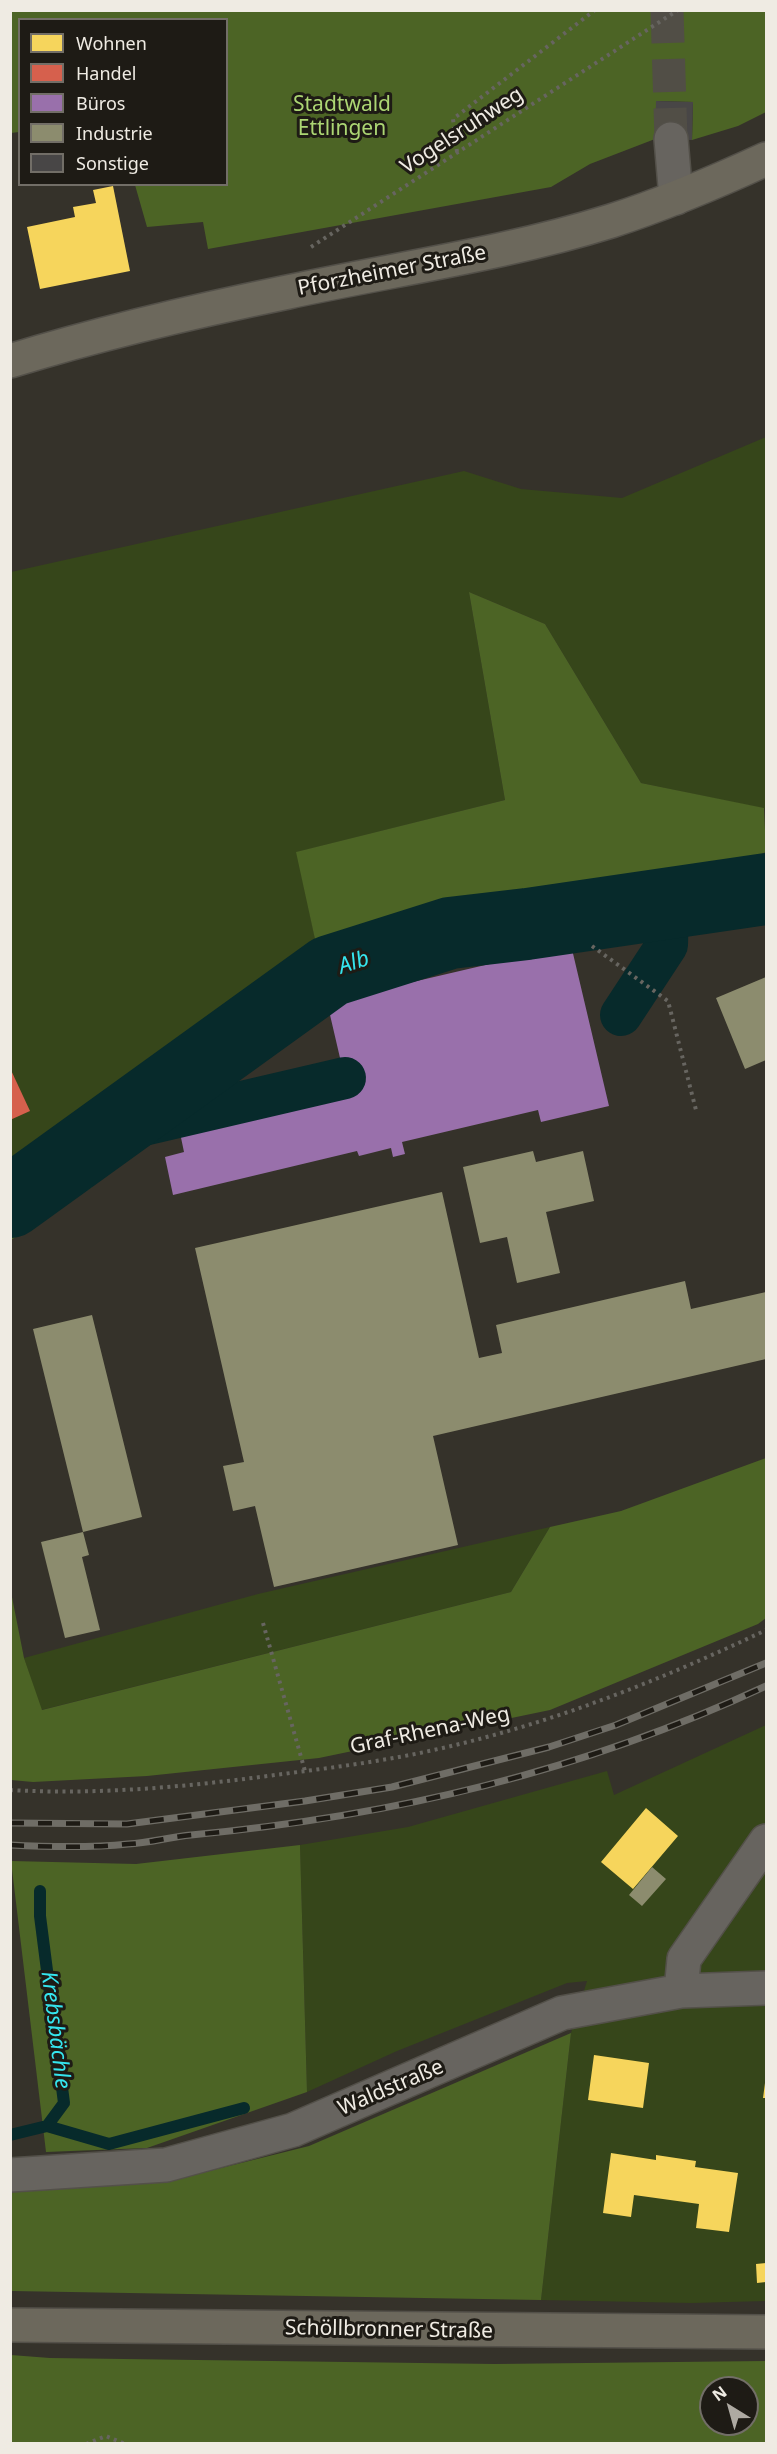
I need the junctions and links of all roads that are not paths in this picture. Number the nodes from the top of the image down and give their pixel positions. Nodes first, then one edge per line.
1 (671, 139) tunnel mouth
2 (766, 159) edge
3 (676, 198) junction
4 (10, 361) edge
5 (766, 1841) edge
6 (766, 1988) edge
7 (681, 1991) junction
8 (10, 2175) edge
9 (10, 2325) edge
10 (766, 2332) edge

1 - 3 street
2 - 3 main road, Pforzheimer Straße
3 - 4 main road, Pforzheimer Straße
5 - 7 street
6 - 7 street, Waldstraße
7 - 8 street, Waldstraße
9 - 10 main road, Schöllbronner Straße

